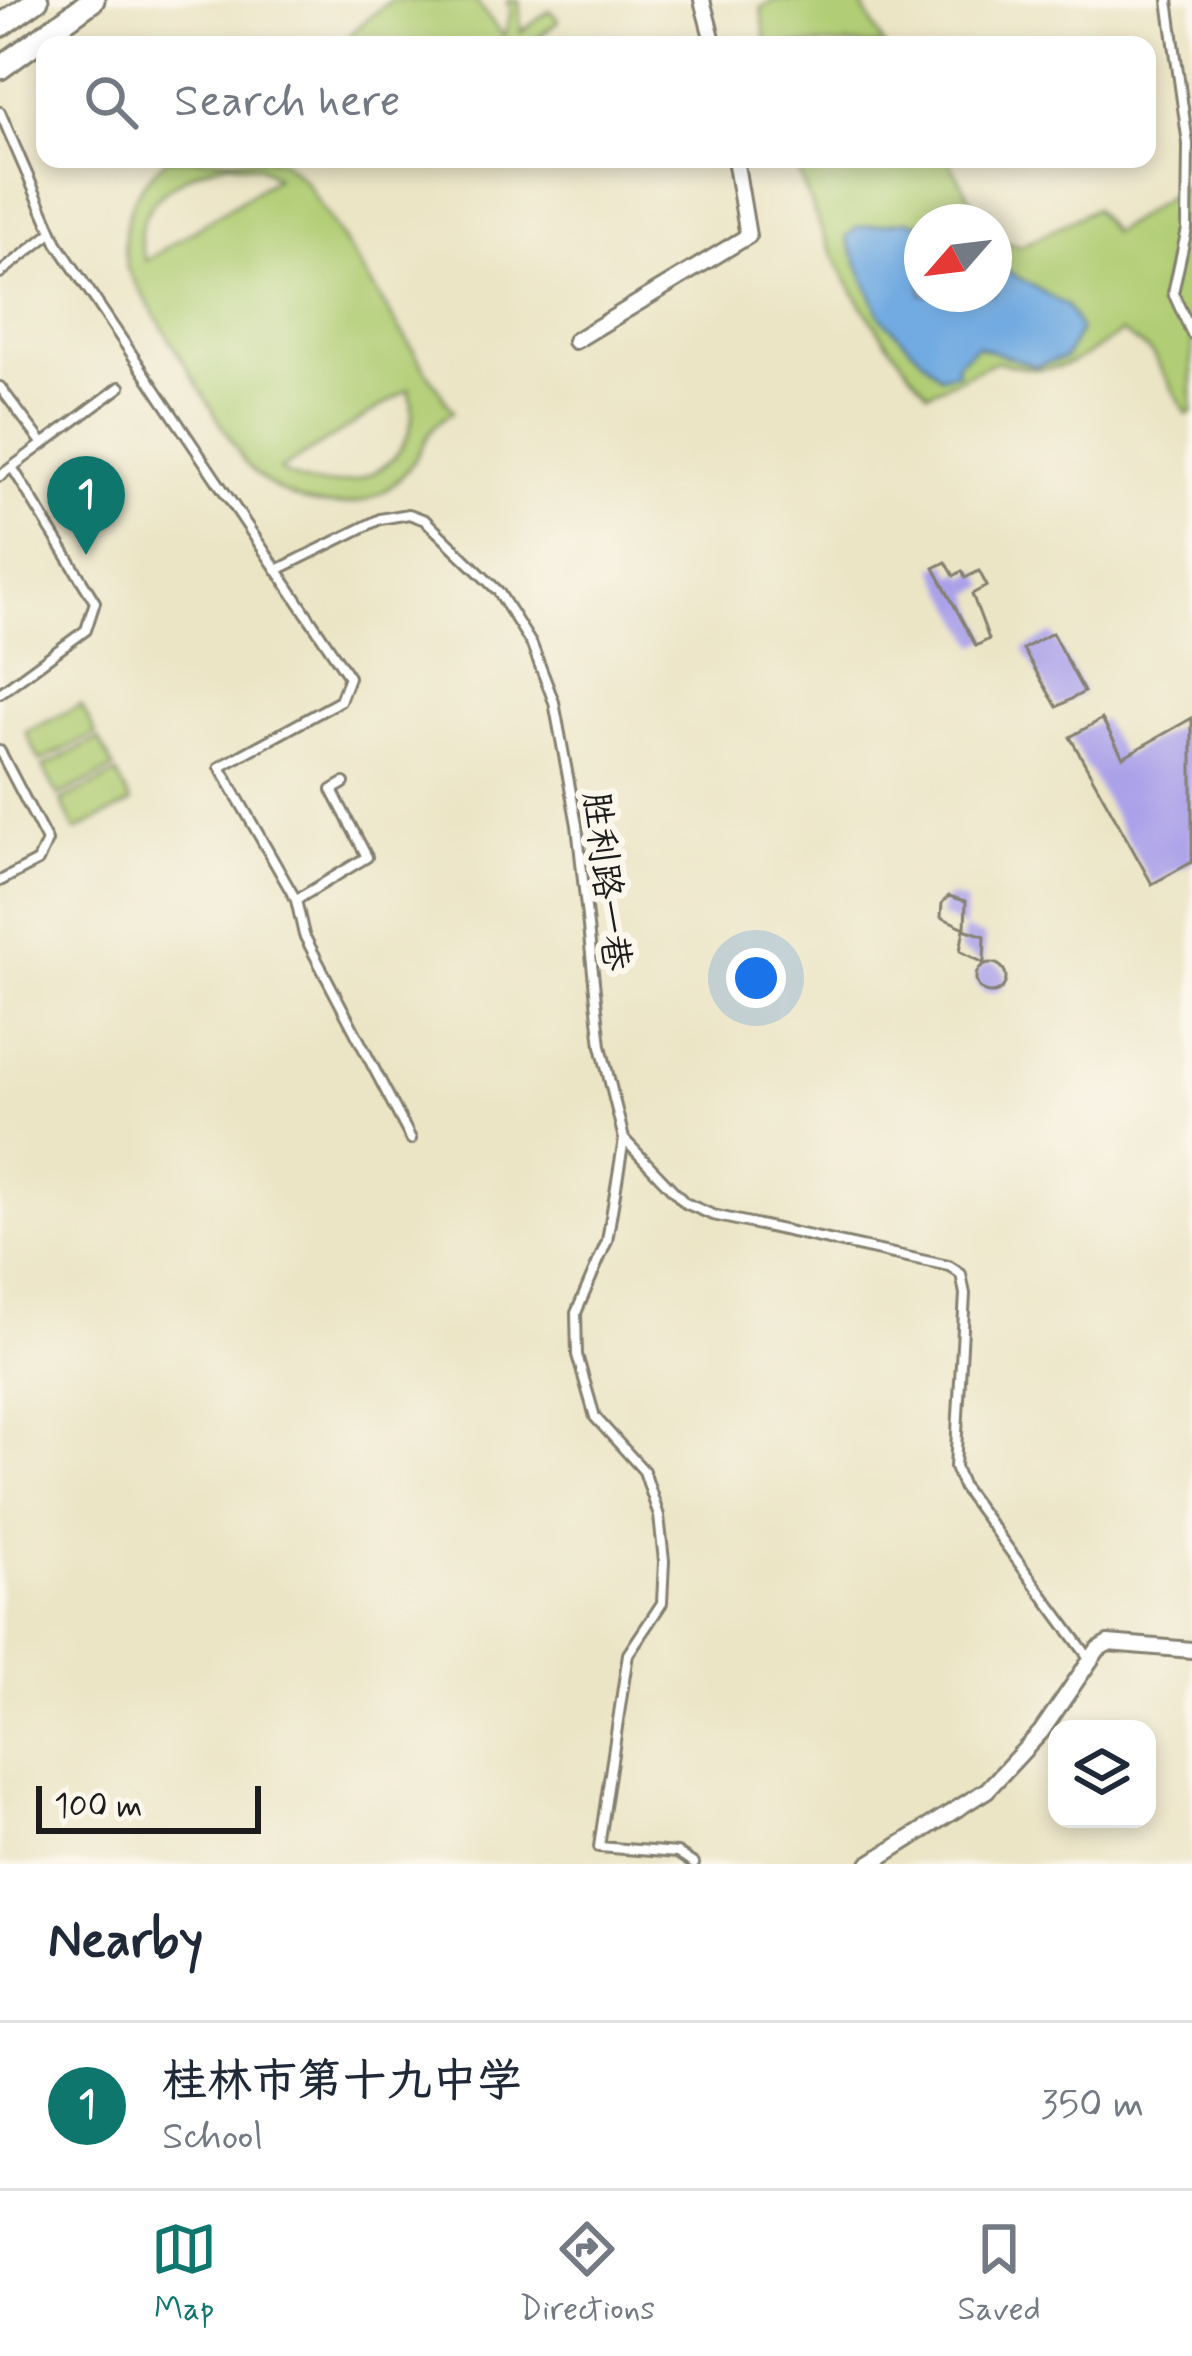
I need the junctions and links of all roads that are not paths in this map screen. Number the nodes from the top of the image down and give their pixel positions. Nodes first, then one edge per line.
1 (37, 0) edge
2 (93, 0) edge
3 (702, 0) edge
4 (1168, 0) edge
5 (0, 26) edge
6 (44, 36) edge
7 (712, 36) edge
8 (36, 42) edge
9 (0, 68) edge
10 (0, 112) edge
11 (737, 168) edge
12 (51, 233) junction
13 (0, 273) edge
14 (1192, 334) edge
15 (574, 341) dead end
16 (0, 386) edge
17 (120, 387) dead end
18 (43, 444) junction
19 (12, 467) junction
20 (0, 476) edge
21 (277, 570) junction
22 (0, 693) edge
23 (0, 751) edge
24 (344, 783) dead end
25 (0, 881) edge
26 (296, 900) junction
27 (624, 1138) junction
28 (411, 1139) dead end
29 (1192, 1650) edge
30 (1090, 1660) junction
31 (694, 1864) edge
32 (869, 1864) edge

1 - 5 main road
2 - 6 main road
3 - 7 street
4 - 14 lane
8 - 9 main road
10 - 12 lane
11 - 15 street
12 - 13 lane
12 - 21 lane
16 - 18 lane
17 - 18 lane
18 - 19 lane
19 - 20 lane
19 - 22 lane
21 - 26 lane
21 - 27 lane, 胜利路一巷
23 - 25 lane
24 - 26 lane
26 - 28 lane
27 - 30 lane
27 - 31 lane, 胜利路一巷
29 - 30 street
30 - 32 street

